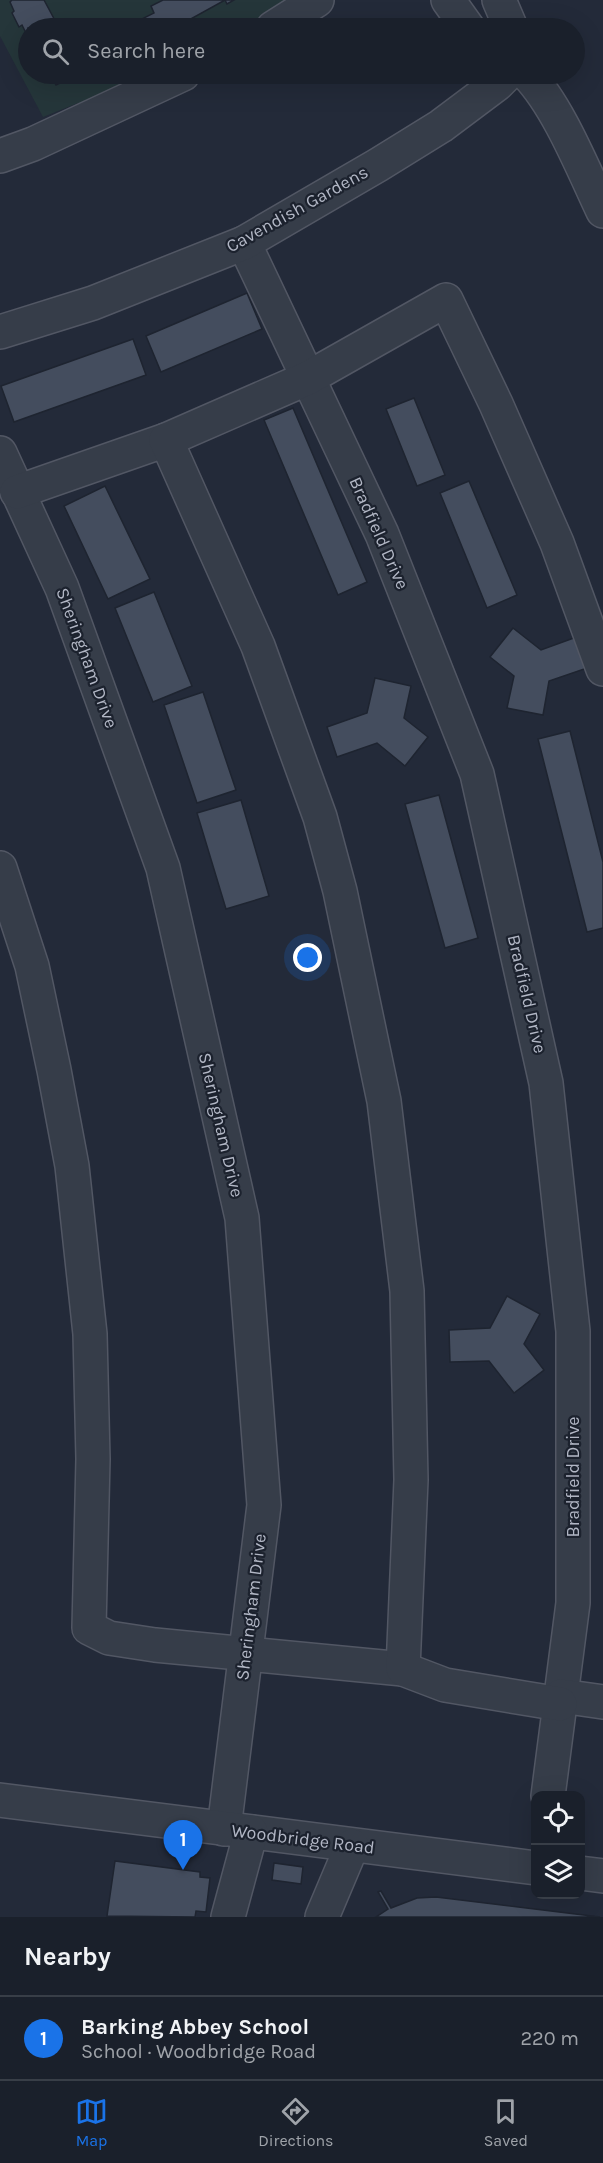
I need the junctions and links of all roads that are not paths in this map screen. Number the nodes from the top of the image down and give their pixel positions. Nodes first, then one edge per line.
1 (317, 0) edge
2 (448, 0) edge
3 (499, 0) edge
4 (289, 18) edge
5 (461, 18) edge
6 (507, 18) edge
7 (162, 84) edge
8 (497, 84) edge
9 (536, 84) edge
10 (0, 156) edge
11 (603, 211) edge
12 (244, 243) junction
13 (0, 332) edge
14 (308, 378) junction
15 (166, 440) junction
16 (0, 453) edge
17 (11, 491) edge
18 (603, 669) edge
19 (0, 868) edge
20 (246, 1653) junction
21 (403, 1669) junction
22 (561, 1700) junction
23 (603, 1702) edge
24 (549, 1791) edge
25 (0, 1800) edge
26 (238, 1830) junction
27 (352, 1846) junction
28 (531, 1867) edge
29 (585, 1874) edge
30 (603, 1876) edge
31 (228, 1917) edge
32 (322, 1917) edge

1 - 4 street
2 - 5 street
3 - 6 street
7 - 10 street
8 - 12 street, Cavendish Gardens
9 - 11 street
12 - 13 street, Cavendish Gardens
12 - 14 street, Bradfield Drive
14 - 15 street
14 - 18 street
14 - 22 street, Bradfield Drive
15 - 17 street
15 - 21 street
16 - 17 street, Sheringham Drive
17 - 20 street, Sheringham Drive
19 - 20 street
20 - 21 street
20 - 26 street, Sheringham Drive
21 - 22 street
22 - 23 street
22 - 24 street, Bradfield Drive
25 - 26 street, Woodbridge Road
26 - 27 street, Woodbridge Road
26 - 31 street, Sheringham Drive
27 - 28 street, Woodbridge Road
27 - 32 street
29 - 30 street

